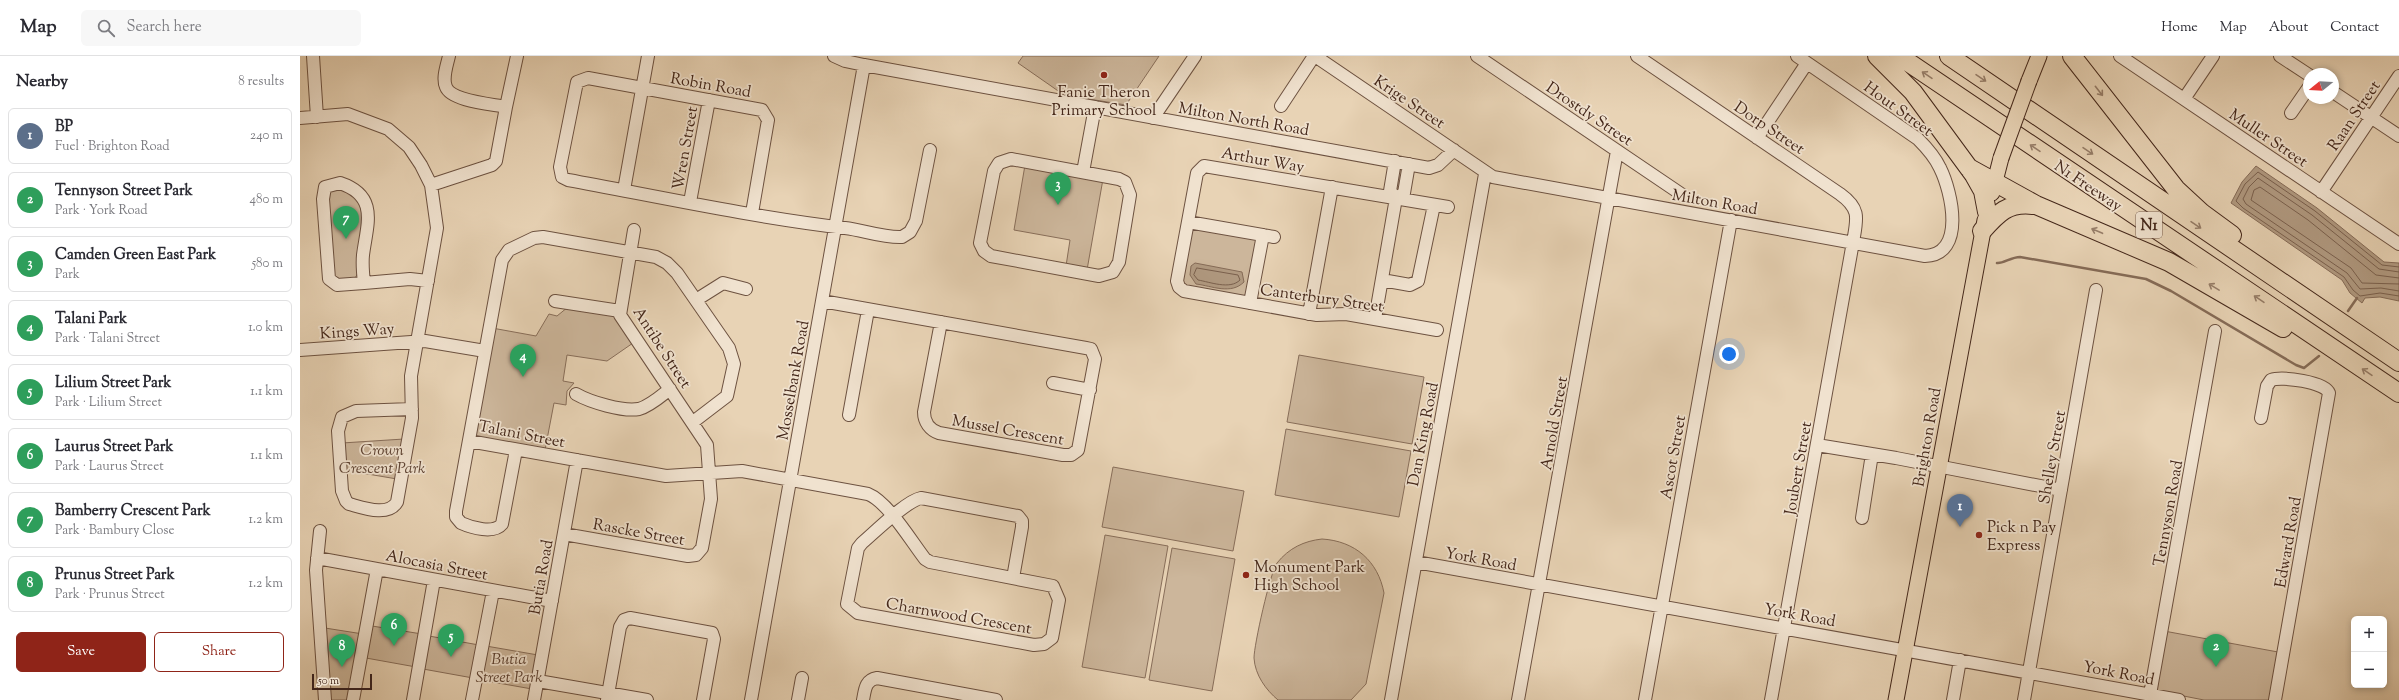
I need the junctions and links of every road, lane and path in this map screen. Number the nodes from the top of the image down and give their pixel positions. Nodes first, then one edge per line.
1 (313, 56) edge
2 (449, 56) edge
3 (517, 56) edge
4 (648, 56) edge
5 (834, 56) edge
6 (1195, 56) edge
7 (1314, 56) edge
8 (1477, 56) edge
9 (1637, 56) edge
10 (1877, 56) edge
11 (1899, 56) edge
12 (1949, 56) edge
13 (2039, 56) edge
14 (2120, 56) edge
15 (2213, 56) edge
16 (2280, 56) edge
17 (2072, 58) edge
18 (1802, 59) edge
19 (864, 65) junction
20 (2303, 71) edge
21 (2399, 76) edge
22 (642, 88) junction
23 (2303, 96) edge
24 (2339, 96) edge
25 (2184, 99) junction
26 (709, 100) junction
27 (1281, 106) dead end
28 (506, 107) junction
29 (1095, 107) junction
30 (2291, 113) dead end
31 (317, 117) junction
32 (2371, 117) junction
33 (300, 118) edge
34 (1153, 118) junction
35 (2399, 136) edge
36 (1757, 138) junction
37 (930, 150) dead end
38 (1454, 150) junction
39 (1617, 151) junction
40 (1395, 162) junction
41 (1409, 164) junction
42 (1969, 168) junction
43 (1083, 172) junction
44 (1485, 174) junction
45 (1994, 182) junction
46 (431, 185) junction
47 (1332, 187) junction
48 (624, 190) junction
49 (2321, 192) junction
50 (1684, 196) dead end
51 (1396, 198) junction
52 (1608, 199) junction
53 (690, 202) junction
54 (1434, 205) junction
55 (2036, 205) junction
56 (1448, 207) dead end
57 (1987, 212) junction
58 (752, 214) junction
59 (1731, 220) junction
60 (1188, 222) junction
61 (835, 227) junction
62 (634, 230) dead end
63 (1982, 231) junction
64 (1854, 242) junction
65 (2399, 244) edge
66 (630, 252) junction
67 (1940, 253) joint
68 (1382, 280) junction
69 (428, 281) junction
70 (364, 283) junction
71 (746, 289) dead end
72 (1180, 289) joint
73 (2096, 290) dead end
74 (696, 300) junction
75 (555, 301) dead end
76 (822, 301) junction
77 (1250, 303) junction
78 (868, 310) junction
79 (620, 311) junction
80 (1309, 314) junction
81 (1375, 319) junction
82 (941, 322) junction
83 (1437, 330) dead end
84 (2215, 331) dead end
85 (417, 341) junction
86 (300, 350) edge
87 (485, 351) junction
88 (2346, 358) junction
89 (2399, 361) edge
90 (1053, 383) dead end
91 (670, 389) junction
92 (1090, 390) junction
93 (2399, 393) edge
94 (576, 394) dead end
95 (412, 409) junction
96 (849, 415) dead end
97 (2261, 418) dead end
98 (693, 422) junction
99 (469, 441) junction
100 (1817, 445) junction
101 (516, 450) junction
102 (1872, 454) junction
103 (577, 460) junction
104 (1940, 466) junction
105 (710, 474) junction
106 (790, 479) junction
107 (2061, 490) junction
108 (893, 517) junction
109 (1862, 518) dead end
110 (320, 531) dead end
111 (564, 534) junction
112 (317, 558) junction
113 (1416, 562) junction
114 (377, 569) junction
115 (1014, 578) junction
116 (434, 580) junction
117 (1539, 584) junction
118 (493, 591) junction
119 (552, 601) junction
120 (1662, 606) junction
121 (1784, 627) junction
122 (1905, 650) junction
123 (1960, 660) junction
124 (2029, 671) junction
125 (802, 678) dead end
126 (538, 681) junction
127 (935, 695) edge
128 (608, 696) edge
129 (2150, 697) edge
130 (325, 700) edge
131 (353, 700) edge
132 (413, 700) edge
133 (472, 700) edge
134 (534, 700) edge
135 (647, 700) edge
136 (703, 700) edge
137 (751, 700) edge
138 (798, 700) edge
139 (863, 700) edge
140 (996, 700) edge
141 (1391, 700) edge
142 (1518, 700) edge
143 (1645, 700) edge
144 (1771, 700) edge
145 (1896, 700) edge
146 (1953, 700) edge
147 (2024, 700) edge
148 (2179, 700) edge
149 (2275, 700) edge

1 - 31 street
2 - 28 street
3 - 28 street
4 - 22 street
5 - 19 street, Milton North Road
6 - 34 street
7 - 27 street
7 - 38 street, Krige Street
8 - 39 street, Drostdy Street
9 - 36 street, Dorp Street
10 - 42 highway
88 -> 11 highway, N1 Freeway / N1
12 -> 89 highway, N1 Freeway / N1
13 - 45 main road, Brighton Road, bridge
14 - 25 street, Muller Street
15 - 25 street
16 - 20 street
17 -> 89 highway
18 - 36 street
18 - 67 street, Hout Street
19 - 29 street, Milton North Road
19 - 61 street, Mosselbank Road
21 - 32 street, Raan Street
22 - 26 street, Robin Road
22 - 48 street
22 - 48 street, Robin Road
23 - 30 street
24 - 32 street
25 - 49 street, Muller Street
26 - 53 street, Wren Street
26 - 58 street, Robin Road
28 - 46 street
29 - 34 street, Milton North Road
29 - 43 street
31 - 33 street
31 - 46 street
32 - 35 street
32 - 49 street, Raan Street
34 - 40 street, Milton North Road
36 - 64 street, Dorp Street
37 - 61 street, Robin Road
38 - 41 street, Milton North Road
38 - 44 street, Krige Street
39 - 50 street, Drostdy Street
39 - 52 street, Arnold Street
40 - 41 street, Milton North Road
40 - 51 street
41 - 51 street
42 - 45 highway
42 - 57 highway
43 - 43 street
44 - 52 street, Milton Road
44 - 113 street, Dan King Road
45 - 55 highway
45 - 57 main road, Brighton Road
46 - 69 street
47 - 51 street, Arthur Way
47 - 60 street, Arthur Way
47 - 80 street
48 - 53 street, Robin Road
49 - 65 street, Muller Street
51 - 54 street, Arthur Way
51 - 68 street
52 - 59 street, Milton Road
52 - 117 street, Arnold Street
53 - 58 street, Robin Road
54 - 56 street, Arthur Way
54 - 68 street
55 - 63 highway
88 -> 55 highway
57 - 63 main road, Brighton Road
58 - 61 street, Robin Road
59 - 64 street, Milton Road
59 - 120 street, Ascot Street
60 - 72 street, Arthur Way
60 - 77 street
61 - 76 street, Mosselbank Road
62 - 66 street, Antibe Street
63 - 104 main road, Brighton Road
64 - 67 street, Milton Road
64 - 100 street, Joubert Street
66 - 74 street, Talani Street
66 - 79 street, Antibe Street
66 - 87 street, Talani Street
68 - 81 street
69 - 70 street
69 - 85 street
70 - 70 street
71 - 74 street
72 - 77 street, Canterbury Street
73 - 107 street, Shelley Street
74 - 98 street, Talani Street
75 - 79 street
76 - 78 street, Mussel Crescent
76 - 106 street, Mosselbank Road
77 - 80 street, Canterbury Street
78 - 82 street, Mussel Crescent
78 - 96 street
79 - 91 street, Antibe Street
80 - 81 street, Canterbury Street
81 - 83 street, Canterbury Street
82 - 92 street, Mussel Crescent
82 - 92 street, Mussel Crescent
84 - 129 street, Tennyson Road
85 - 86 street, Kings Way
85 - 87 street, Kings Way
85 - 95 street
87 - 99 street, Talani Street
93 -> 88 highway, N1 Freeway / N1
90 - 92 street
91 - 94 street
91 - 98 street, Antibe Street
95 - 95 street
97 - 149 street, Edward Road
98 - 105 street, Antibe Street
99 - 101 street, Talani Street
99 - 101 street
100 - 102 street
100 - 121 street, Joubert Street
101 - 103 street, Talani Street
102 - 104 street
102 - 109 street
103 - 105 street, Talani Street
103 - 111 street, Butia Road
104 - 107 street
104 - 122 main road, Brighton Road
105 - 106 street, Talani Street
105 - 111 street, Rascke Street
106 - 108 street, Talani Street
106 - 137 street, Mosselbank Road
107 - 124 street, Shelley Street
108 - 115 street, Charnwood Crescent
108 - 115 street
108 - 115 street, Charnwood Crescent
110 - 112 street
111 - 119 street, Butia Road
112 - 114 street, Alocasia Street
112 - 130 street
113 - 117 street, York Road
113 - 141 street, Dan King Road
114 - 116 street, Alocasia Street
114 - 131 street
116 - 118 street, Alocasia Street
116 - 132 street
117 - 120 street, York Road
117 - 142 street, Arnold Street
118 - 119 street, Alocasia Street
118 - 133 street
119 - 126 street, Butia Road
120 - 121 street, York Road
120 - 143 street, Ascot Street
121 - 122 street, York Road
121 - 144 street, Joubert Street
122 - 123 street, York Road
122 - 145 main road, Brighton Road
123 - 124 street, York Road
123 - 146 street
124 - 129 street, York Road
124 - 147 street, Shelley Street
125 - 138 street
126 - 128 street
126 - 134 street, Butia Road
127 - 139 street
127 - 140 street
128 - 135 street
128 - 136 street
129 - 148 street, York Road

